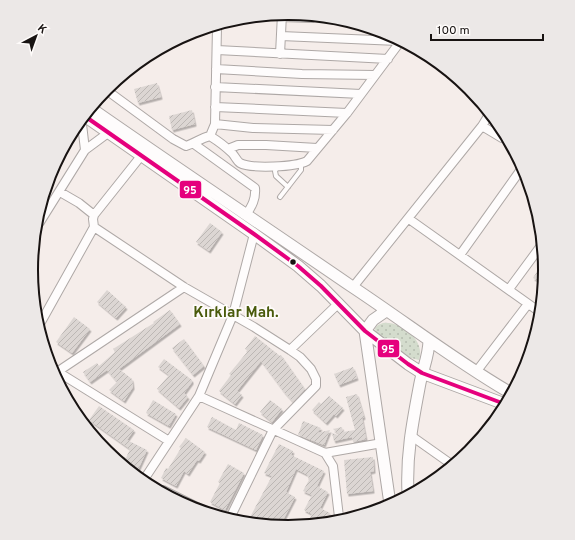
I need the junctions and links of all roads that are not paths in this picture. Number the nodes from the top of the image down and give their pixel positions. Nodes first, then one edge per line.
1 (282, 20) edge
2 (217, 30) edge
3 (281, 36) junction
4 (388, 41) edge
5 (397, 45) edge
6 (217, 50) junction
7 (280, 54) junction
8 (388, 59) junction
9 (216, 70) junction
10 (375, 76) junction
11 (216, 88) junction
12 (111, 93) edge
13 (361, 94) junction
14 (215, 107) junction
15 (95, 111) edge
16 (347, 113) junction
17 (88, 119) edge
18 (486, 119) edge
19 (215, 124) junction
20 (482, 126) junction
21 (82, 128) edge
22 (333, 130) junction
23 (108, 133) junction
24 (210, 136) junction
25 (498, 136) edge
26 (194, 144) junction
27 (317, 148) junction
28 (228, 149) junction
29 (85, 150) junction
30 (141, 156) junction
31 (301, 164) junction
32 (278, 166) junction
33 (518, 174) edge
34 (288, 187) junction
35 (60, 192) junction
36 (280, 197) dead end
37 (46, 208) edge
38 (94, 215) junction
39 (246, 215) junction
40 (409, 219) junction
41 (94, 227) junction
42 (254, 234) junction
43 (537, 251) edge
44 (460, 255) junction
45 (184, 287) junction
46 (354, 287) junction
47 (508, 289) junction
48 (339, 303) junction
49 (528, 304) junction
50 (534, 308) edge
51 (386, 311) junction
52 (233, 315) junction
53 (42, 320) edge
54 (365, 331) junction
55 (429, 340) junction
56 (290, 350) junction
57 (57, 367) edge
58 (476, 372) junction
59 (422, 373) junction
60 (60, 375) edge
61 (507, 391) edge
62 (199, 396) junction
63 (499, 402) edge
64 (273, 430) junction
65 (410, 435) junction
66 (169, 441) junction
67 (382, 444) junction
68 (326, 453) junction
69 (448, 462) edge
70 (146, 476) edge
71 (408, 489) edge
72 (389, 498) edge
73 (232, 513) edge
74 (339, 514) edge

1 - 3 street
2 - 6 street
3 - 4 street
3 - 7 street
5 - 8 street
6 - 7 street
6 - 9 street
7 - 8 street
8 - 10 street
9 - 10 street
9 - 11 street
10 - 13 street
11 - 13 street
11 - 14 street
12 - 26 street
13 - 16 street
14 - 16 street
14 - 19 street
15 - 39 main road
16 - 22 street
17 - 23 main road
18 - 20 street
19 - 22 street
19 - 24 street
20 - 25 street
20 - 40 street
21 - 29 street
22 - 27 street
23 - 29 street
23 - 30 main road
24 - 26 street
24 - 28 street
26 - 39 street
27 - 28 street
27 - 31 street
28 - 32 street
29 - 35 street
30 - 38 street
30 - 42 main road
31 - 32 street
31 - 34 lane
32 - 34 lane
33 - 44 street
34 - 36 lane
35 - 37 street
35 - 38 street
38 - 41 street
39 - 46 main road
40 - 44 street
40 - 46 street
41 - 45 street
41 - 53 street
42 - 48 main road
42 - 52 street
43 - 47 street
44 - 47 street
45 - 52 street
45 - 57 street
46 - 51 main road
47 - 49 street
48 - 54 main road
48 - 56 street
49 - 50 street
49 - 58 street
51 - 54 main road
51 - 55 main road
52 - 56 street
52 - 62 street
54 - 59 main road
54 - 67 main road
55 - 58 main road
55 - 59 main road
56 - 64 street
58 - 61 main road
59 - 63 main road
59 - 65 main road
60 - 66 street
62 - 64 street
62 - 66 street
64 - 68 street
64 - 73 street
65 - 69 street
65 - 71 main road
66 - 70 street
67 - 68 street
67 - 72 main road
68 - 74 street

